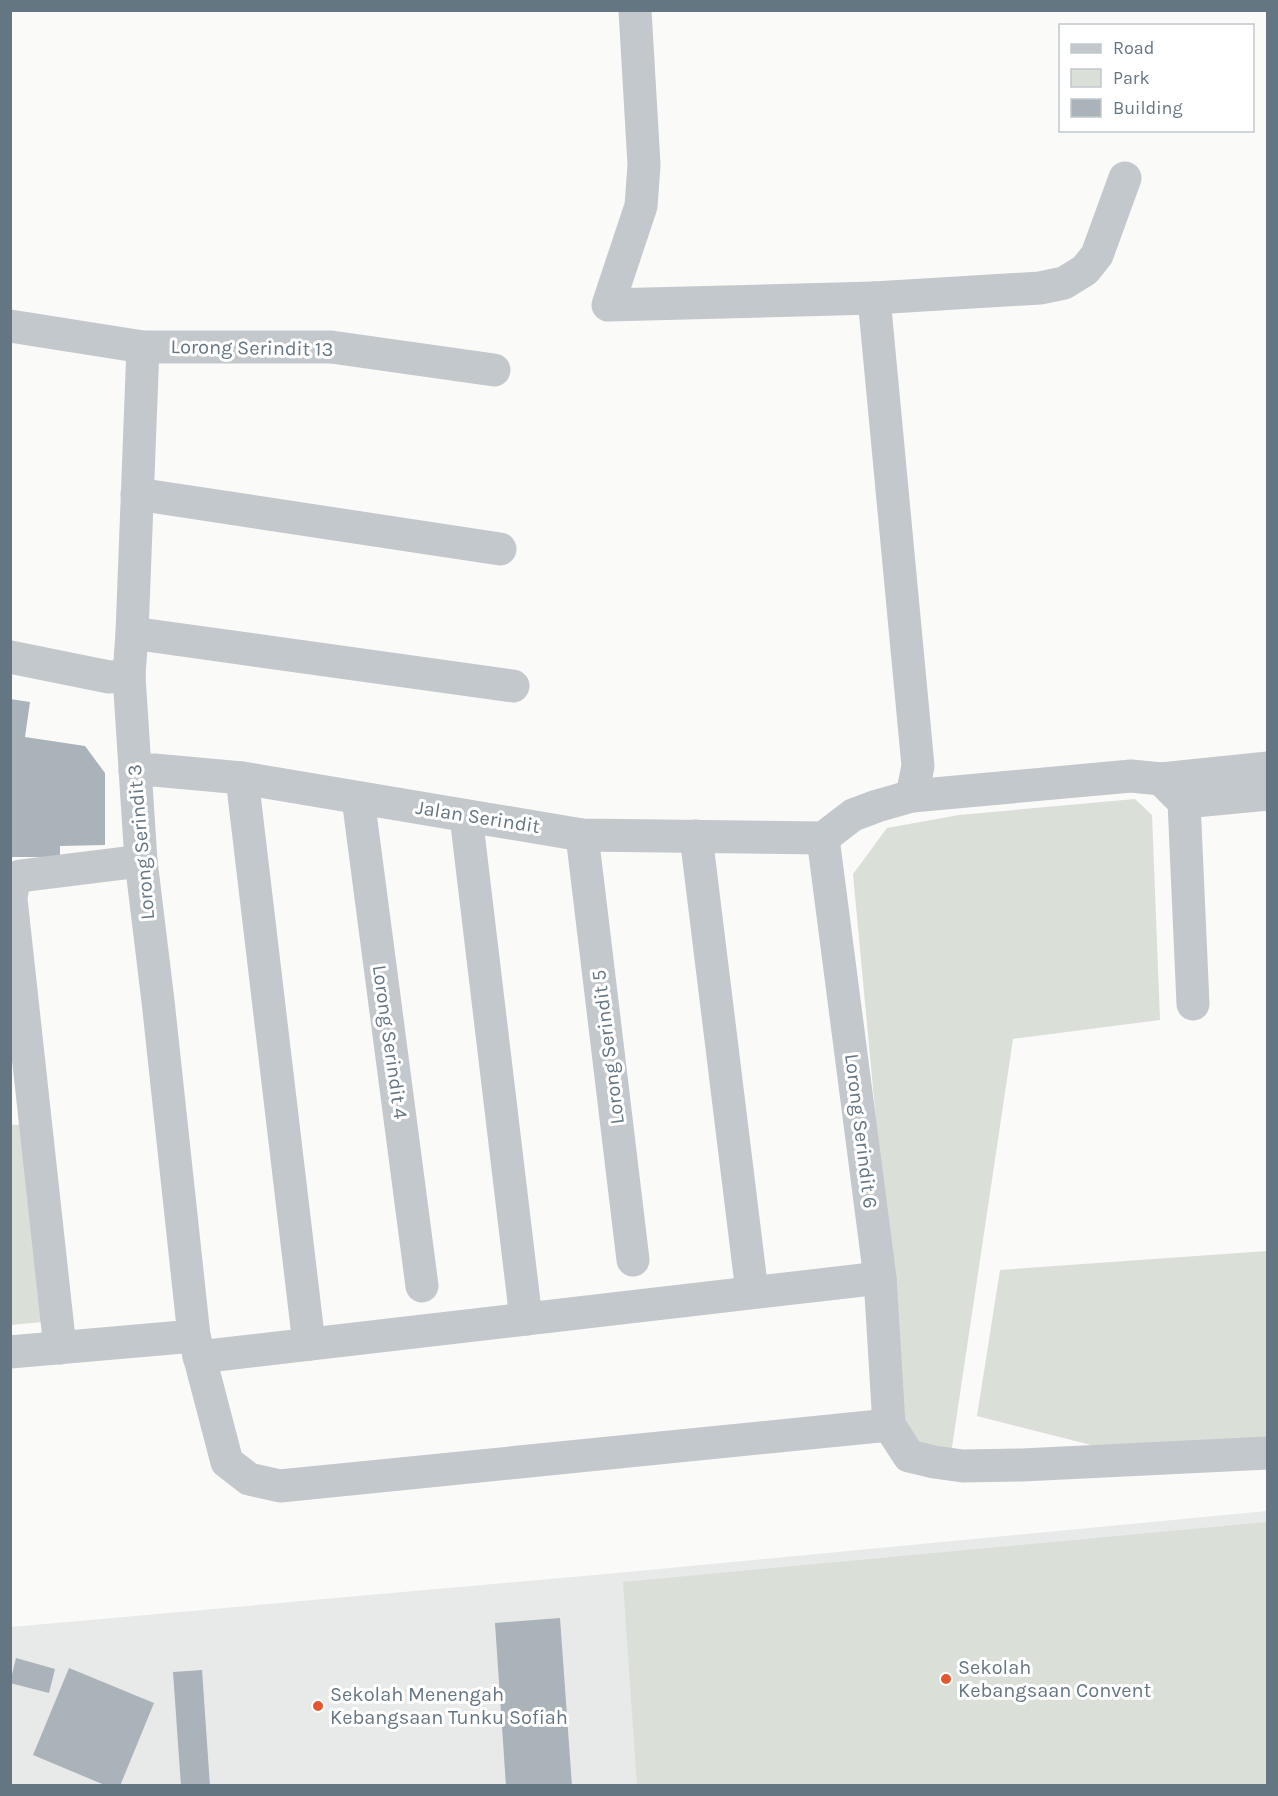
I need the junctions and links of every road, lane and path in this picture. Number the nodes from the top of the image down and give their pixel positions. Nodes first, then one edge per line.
1 (635, 10) edge
2 (1125, 178) dead end
3 (874, 298) junction
4 (10, 326) edge
5 (143, 347) junction
6 (494, 370) dead end
7 (137, 494) junction
8 (500, 549) dead end
9 (132, 633) junction
10 (10, 657) edge
11 (129, 676) junction
12 (513, 686) dead end
13 (1268, 768) edge
14 (135, 771) junction
15 (242, 778) junction
16 (1161, 779) junction
17 (1268, 794) edge
18 (912, 796) junction
19 (358, 798) junction
20 (1184, 802) junction
21 (466, 816) junction
22 (582, 835) junction
23 (696, 836) junction
24 (823, 838) junction
25 (141, 861) junction
26 (1193, 1004) dead end
27 (633, 1260) dead end
28 (880, 1278) junction
29 (422, 1286) dead end
30 (752, 1292) junction
31 (526, 1319) junction
32 (309, 1344) junction
33 (196, 1346) junction
34 (60, 1348) junction
35 (10, 1352) edge
36 (889, 1425) junction
37 (1268, 1453) edge

1 - 3 street
2 - 3 street
3 - 18 street
4 - 5 street, Lorong Serindit 13
5 - 6 street, Lorong Serindit 13
5 - 7 street, Lorong Serindit 3
7 - 8 street
7 - 9 street, Lorong Serindit 3
9 - 11 street, Lorong Serindit 3
9 - 12 street
10 - 11 street
11 - 14 street, Lorong Serindit 3
13 - 16 street
14 - 15 street, Jalan Serindit
14 - 25 street, Lorong Serindit 3
15 - 19 street, Jalan Serindit
15 - 32 street
16 - 18 street
16 - 20 street
17 - 20 street
18 - 24 street
19 - 21 street, Jalan Serindit
19 - 29 street, Lorong Serindit 4
20 - 26 street
21 - 22 street, Jalan Serindit
21 - 31 street
22 - 23 street, Jalan Serindit
22 - 27 street, Lorong Serindit 5
23 - 24 street, Jalan Serindit
23 - 30 street
24 - 28 street, Lorong Serindit 6
25 - 33 street, Lorong Serindit 3
25 - 34 street
28 - 30 street
28 - 36 street, Lorong Serindit 6
30 - 31 street
31 - 32 street
32 - 33 street
33 - 34 street
33 - 36 street, Lorong Serindit 3
34 - 35 street
36 - 37 street

